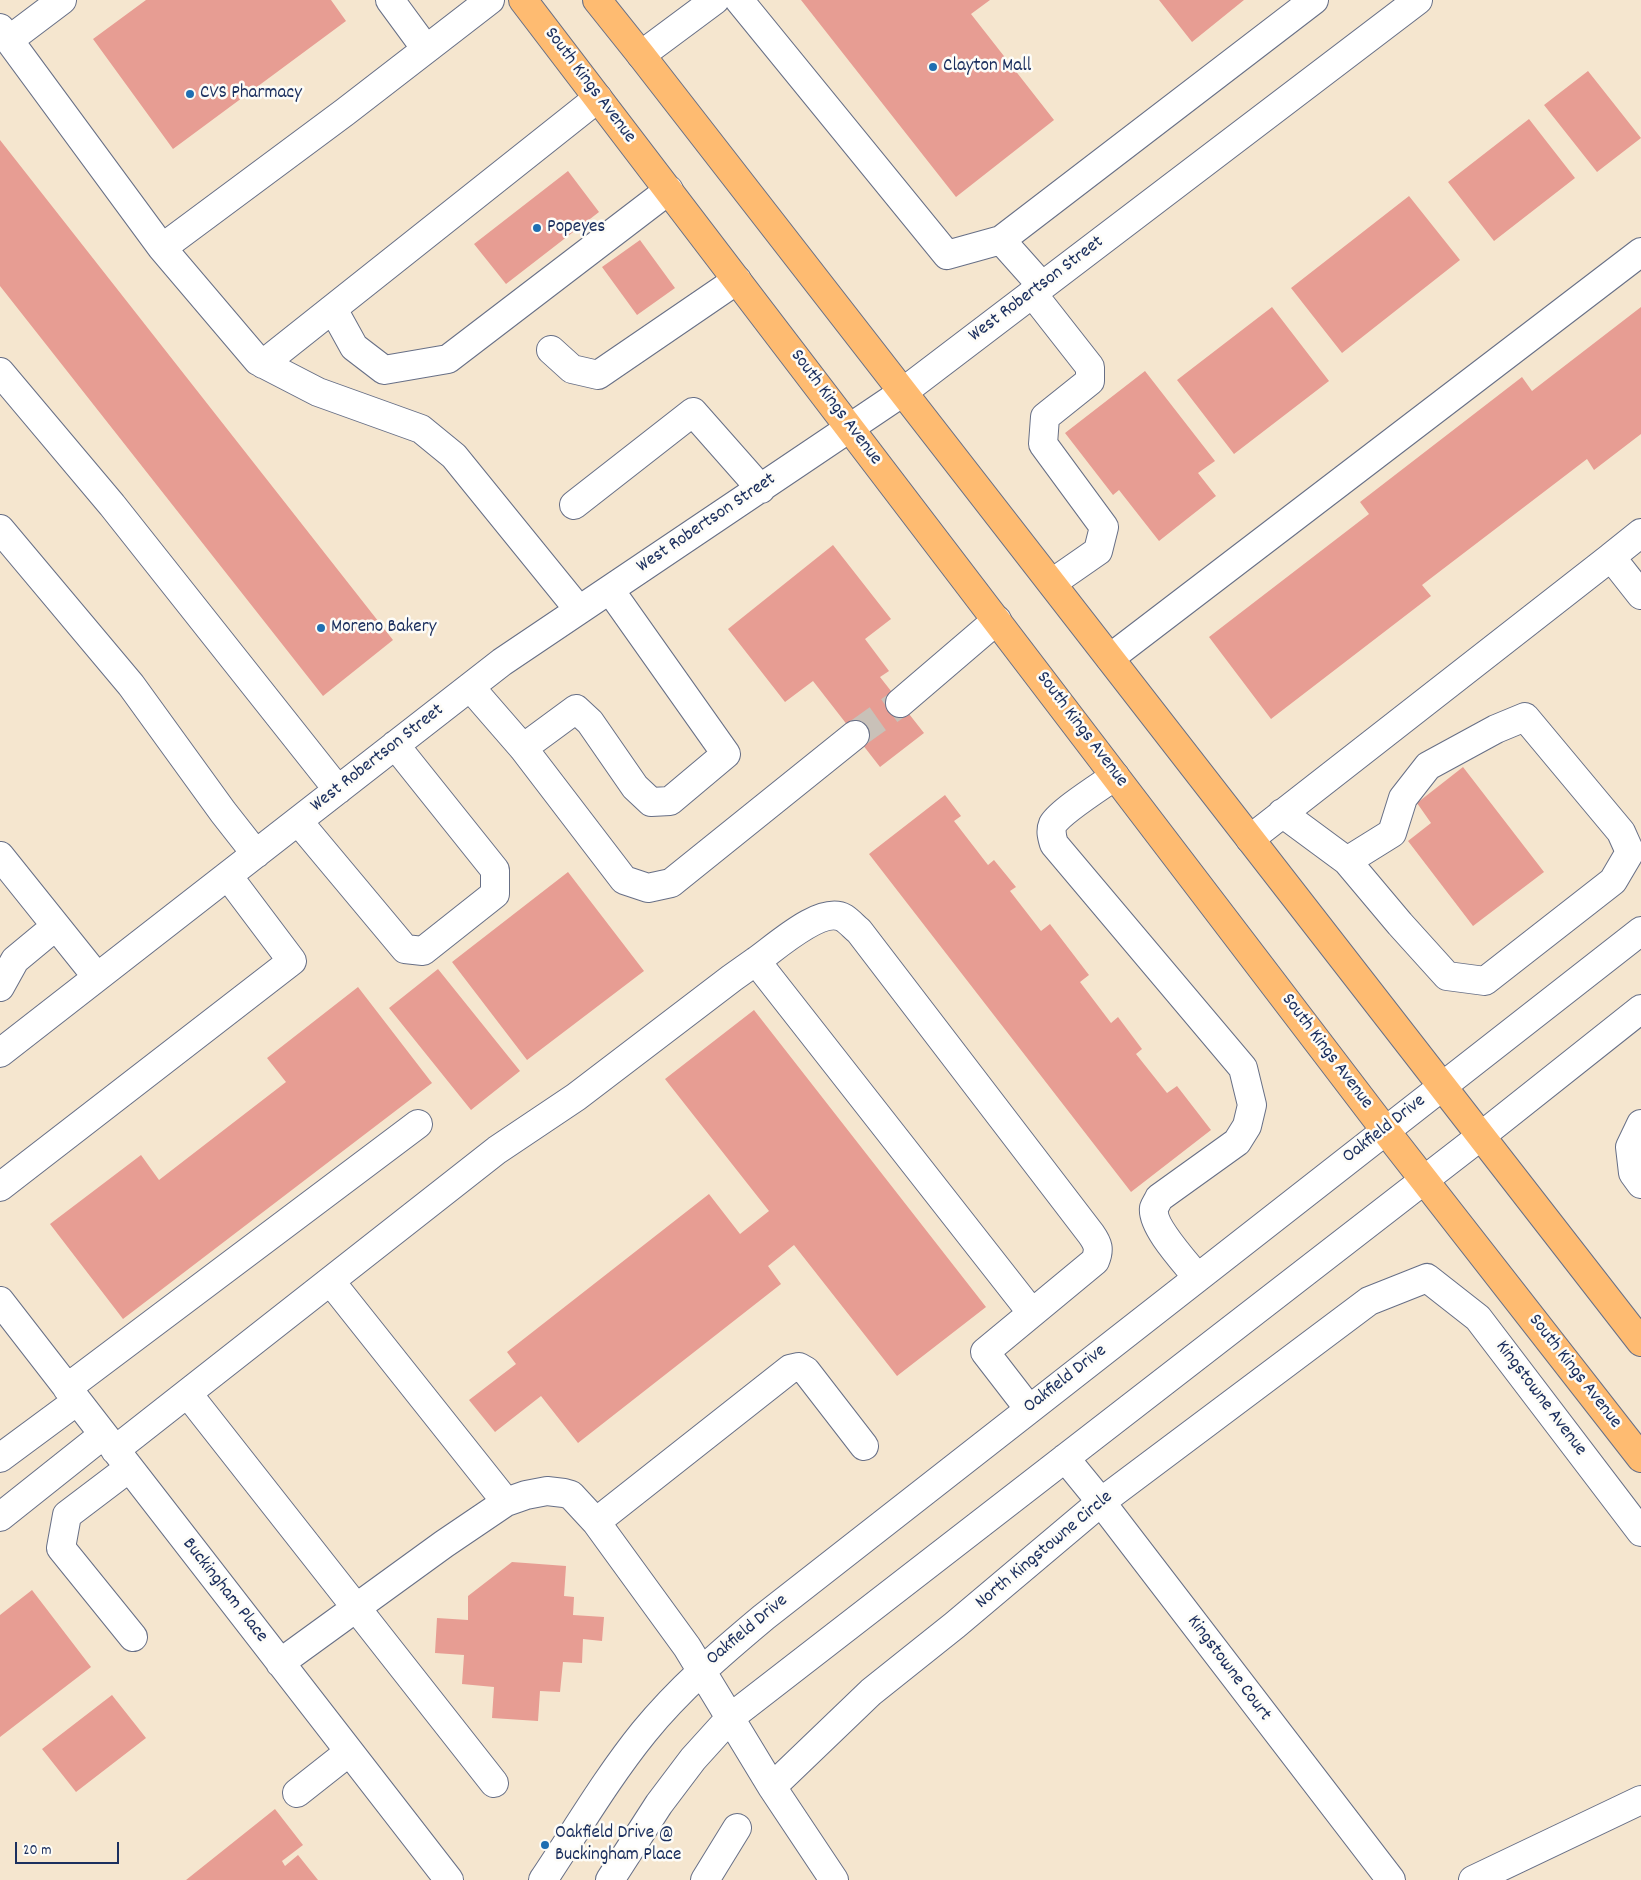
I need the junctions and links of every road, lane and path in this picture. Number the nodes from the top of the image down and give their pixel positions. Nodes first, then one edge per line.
1 (62, 0) edge
2 (390, 0) edge
3 (490, 0) edge
4 (523, 0) edge
5 (597, 0) edge
6 (715, 0) edge
7 (739, 0) edge
8 (1314, 0) edge
9 (1418, 0) edge
10 (4, 34) edge
11 (426, 49) junction
12 (641, 55) junction
13 (598, 98) junction
14 (668, 190) junction
15 (1001, 240) junction
16 (162, 248) junction
17 (1641, 252) edge
18 (737, 280) junction
19 (1037, 290) junction
20 (333, 309) junction
21 (551, 350) dead end
22 (263, 364) junction
23 (0, 372) edge
24 (903, 392) junction
25 (850, 428) junction
26 (761, 489) junction
27 (574, 505) dead end
28 (0, 529) edge
29 (1641, 533) edge
30 (1611, 557) junction
31 (1052, 584) junction
32 (610, 590) junction
33 (1641, 594) edge
34 (579, 610) junction
35 (997, 620) junction
36 (1110, 658) junction
37 (470, 688) junction
38 (900, 703) tunnel mouth
39 (856, 735) tunnel mouth
40 (395, 746) junction
41 (523, 748) junction
42 (1115, 776) junction
43 (338, 790) junction
44 (1282, 813) junction
45 (298, 821) junction
46 (1250, 838) junction
47 (1630, 852) edge
48 (256, 854) junction
49 (0, 856) edge
50 (1346, 861) junction
51 (228, 876) junction
52 (56, 926) junction
53 (1641, 931) edge
54 (756, 962) junction
55 (98, 977) junction
56 (0, 987) edge
57 (1641, 1009) edge
58 (0, 1052) edge
59 (1442, 1086) junction
60 (418, 1124) dead end
61 (1641, 1124) edge
62 (1386, 1130) junction
63 (1481, 1136) junction
64 (1423, 1179) junction
65 (1641, 1184) edge
66 (0, 1187) edge
67 (1198, 1277) junction
68 (1428, 1278) joint
69 (331, 1282) junction
70 (0, 1301) edge
71 (1032, 1313) junction
72 (1641, 1342) edge
73 (1575, 1374) junction
74 (72, 1394) junction
75 (188, 1394) junction
76 (1029, 1409) junction
77 (1641, 1441) edge
78 (864, 1446) dead end
79 (116, 1451) junction
80 (0, 1458) edge
81 (1065, 1458) junction
82 (1641, 1458) edge
83 (506, 1502) junction
84 (1101, 1502) junction
85 (0, 1517) edge
86 (596, 1522) junction
87 (1641, 1532) edge
88 (357, 1608) junction
89 (133, 1637) dead end
90 (280, 1663) junction
91 (702, 1669) junction
92 (731, 1717) junction
93 (349, 1752) junction
94 (494, 1783) dead end
95 (772, 1788) junction
96 (297, 1793) dead end
97 (1641, 1800) edge
98 (737, 1828) dead end
99 (448, 1880) edge
100 (543, 1880) edge
101 (610, 1880) edge
102 (705, 1880) edge
103 (834, 1880) edge
104 (1391, 1880) edge
105 (1473, 1880) edge

1 - 10 street
2 - 11 street
3 - 11 street
4 - 13 main road, South Kings Avenue
5 - 12 main road
6 - 12 street
7 - 15 street
8 - 15 street
9 - 19 street, West Robertson Street
10 - 16 street
11 - 16 street
12 - 24 main road
13 - 14 main road, South Kings Avenue
13 - 20 street
14 - 18 main road, South Kings Avenue
14 - 20 street
15 - 19 street
16 - 22 street
17 - 36 street
18 - 21 street
18 - 25 main road, South Kings Avenue
19 - 24 street, West Robertson Street
19 - 31 street
20 - 22 street
22 - 34 street
23 - 43 street
24 - 25 street, West Robertson Street
24 - 31 main road
25 - 26 street, West Robertson Street
25 - 35 main road, South Kings Avenue
26 - 27 street
26 - 32 street, West Robertson Street
28 - 48 street
29 - 30 street
30 - 33 street
30 - 44 street
31 - 36 main road
32 - 34 street, West Robertson Street
32 - 41 street
34 - 37 street, West Robertson Street
35 - 38 street
35 - 42 main road, South Kings Avenue
36 - 46 main road
37 - 40 street, West Robertson Street
37 - 41 street
39 - 41 street
40 - 43 street, West Robertson Street
40 - 45 street
42 - 62 main road, South Kings Avenue
42 - 67 street
43 - 45 street, West Robertson Street
44 - 46 street
44 - 50 street
45 - 48 street, West Robertson Street
46 - 59 main road
47 - 50 street
47 - 50 street
48 - 51 street, West Robertson Street
49 - 52 street
51 - 55 street, West Robertson Street
51 - 66 street
52 - 55 street
52 - 56 street
53 - 59 street, Oakfield Drive
54 - 69 street
54 - 71 street
54 - 71 street
55 - 58 street, West Robertson Street
57 - 63 street
59 - 62 street, Oakfield Drive
59 - 63 main road
60 - 74 street
61 - 65 street
62 - 64 main road, South Kings Avenue
62 - 67 street, Oakfield Drive
63 - 64 street
63 - 72 main road
64 - 73 main road, South Kings Avenue
64 - 81 street
67 - 76 street, Oakfield Drive
68 - 84 street, North Kingstowne Circle
68 - 87 street, Kingstowne Avenue
69 - 75 street
69 - 83 street
70 - 74 street, Buckingham Place
71 - 76 street
73 - 77 main road
73 - 82 main road, South Kings Avenue
74 - 79 street, Buckingham Place
74 - 80 street
75 - 79 street
75 - 88 street
76 - 91 street, Oakfield Drive
78 - 86 street
79 - 85 street
79 - 89 street
79 - 90 street, Buckingham Place
81 - 84 street, Kingstowne Court
81 - 92 street
83 - 86 street
83 - 88 street
84 - 95 street, North Kingstowne Circle
84 - 104 street, Kingstowne Court
86 - 91 street
88 - 90 street
88 - 94 street
90 - 93 street, Buckingham Place
91 - 92 street
91 - 100 street, Oakfield Drive
92 - 95 street
92 - 101 street
93 - 96 street
93 - 99 street, Buckingham Place
95 - 103 street
97 - 105 street
98 - 102 street

